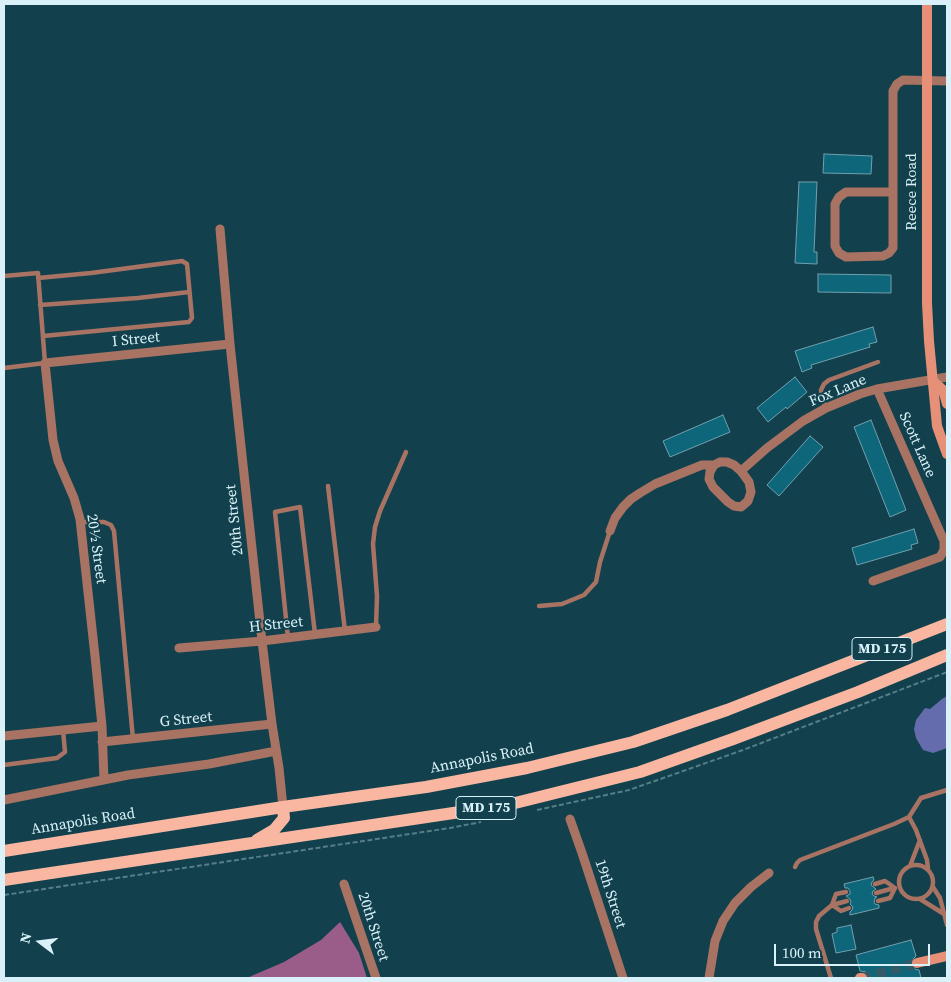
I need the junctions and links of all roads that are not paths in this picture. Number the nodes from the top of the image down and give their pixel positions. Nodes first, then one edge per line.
1 (927, 4) edge
2 (926, 80) junction
3 (947, 80) edge
4 (893, 192) junction
5 (220, 229) dead end
6 (4, 276) edge
7 (38, 278) junction
8 (190, 292) junction
9 (40, 305) junction
10 (43, 336) junction
11 (230, 344) junction
12 (878, 362) dead end
13 (45, 363) junction
14 (4, 368) edge
15 (947, 377) edge
16 (932, 380) junction
17 (877, 389) junction
18 (947, 404) edge
19 (826, 408) junction
20 (406, 452) dead end
21 (947, 454) edge
22 (714, 465) junction
23 (741, 471) junction
24 (328, 486) dead end
25 (80, 522) junction
26 (610, 531) joint
27 (873, 581) dead end
28 (540, 606) dead end
29 (947, 624) edge
30 (376, 627) joint
31 (345, 631) junction
32 (315, 634) junction
33 (288, 638) junction
34 (262, 641) junction
35 (179, 648) dead end
36 (947, 655) edge
37 (272, 724) junction
38 (102, 726) junction
39 (63, 730) junction
40 (4, 736) edge
41 (133, 739) junction
42 (102, 742) junction
43 (276, 751) junction
44 (4, 765) edge
45 (104, 780) junction
46 (947, 790) edge
47 (4, 800) edge
48 (283, 806) junction
49 (909, 818) junction
50 (570, 819) dead end
51 (920, 840) junction
52 (251, 844) junction
53 (4, 851) edge
54 (910, 866) junction
55 (794, 867) dead end
56 (928, 869) junction
57 (769, 873) dead end
58 (4, 880) edge
59 (344, 884) dead end
60 (875, 884) dead end
61 (897, 888) junction
62 (933, 888) junction
63 (846, 892) dead end
64 (876, 893) dead end
65 (920, 899) junction
66 (848, 901) dead end
67 (878, 901) dead end
68 (832, 905) junction
69 (849, 908) dead end
70 (944, 914) junction
71 (947, 925) edge
72 (947, 956) edge
73 (917, 963) tunnel mouth
74 (376, 978) edge
75 (623, 978) edge
76 (709, 978) edge
77 (830, 978) edge

1 - 2 main road, Reece Road
2 - 3 street
2 - 4 street
2 - 16 main road, Reece Road
4 - 4 street
5 - 11 street, 20th Street
6 - 7 lane
7 - 8 lane
7 - 9 lane
8 - 9 lane
8 - 10 lane
9 - 10 lane
10 - 13 lane
11 - 13 street, I Street
11 - 34 street, 20th Street
12 - 19 lane
13 - 14 lane
13 - 25 street, 20½ Street
15 - 16 street, Fox Lane
16 - 17 street, Fox Lane
16 - 18 main road
16 - 21 main road, Reece Road
17 - 19 street, Fox Lane
17 - 27 street, Scott Lane
19 - 23 street, Fox Lane
20 - 30 lane
22 - 23 street
22 - 23 street
22 - 26 street
24 - 31 lane
25 - 38 street, 20½ Street
25 - 41 lane
26 - 28 lane
29 - 48 main road, Annapolis Road / MD 175
30 - 31 street, H Street
31 - 32 street, H Street
32 - 33 street, H Street
32 - 33 lane
33 - 34 street, H Street
34 - 35 street, H Street
34 - 37 street, 20th Street
36 - 52 main road, MD 175
37 - 41 street, G Street
37 - 43 street, 20th Street
38 - 39 street
38 - 42 street, 20½ Street
39 - 40 street
39 - 44 lane
41 - 42 street, G Street
42 - 45 street, 20½ Street
43 - 45 street
43 - 48 street, 20th Street
45 - 47 street
46 - 49 lane
48 - 52 main road
48 - 53 main road, Annapolis Road / MD 175
49 - 51 lane
49 - 55 lane
50 - 75 street, 19th Street
51 - 54 lane
51 - 56 lane
52 - 58 main road, MD 175
54 - 56 lane
54 - 61 lane
56 - 62 lane
57 - 76 street
59 - 74 street, 20th Street
60 - 61 lane
61 - 64 lane
61 - 65 lane
61 - 67 lane
62 - 65 lane
62 - 70 lane
63 - 68 lane
65 - 70 lane
66 - 68 lane
68 - 69 lane
68 - 77 lane
70 - 71 lane
72 - 73 main road

